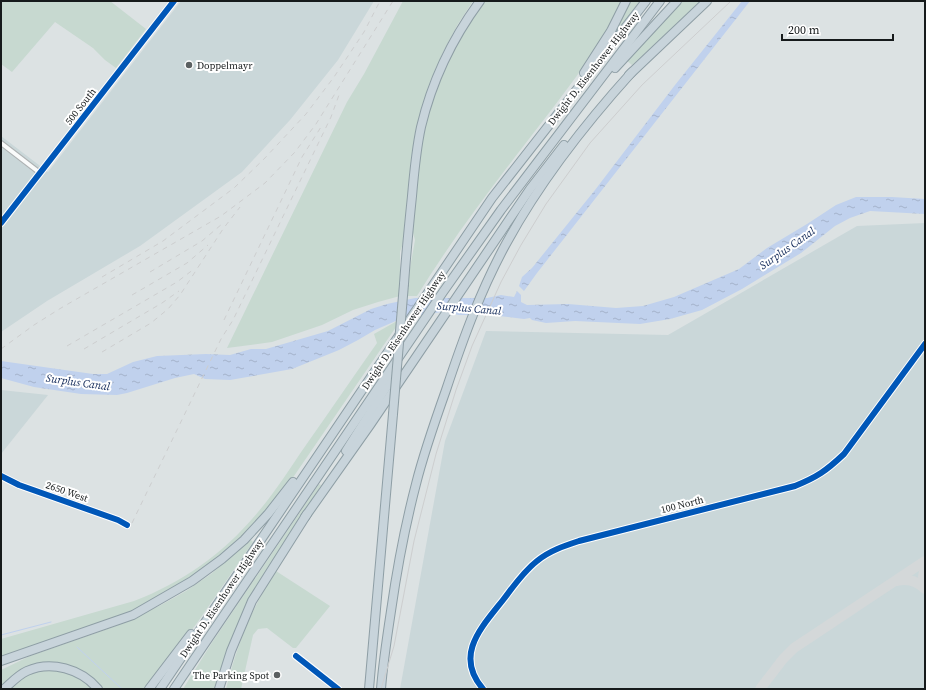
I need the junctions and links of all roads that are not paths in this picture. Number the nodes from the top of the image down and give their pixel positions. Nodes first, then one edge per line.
1 (174, 1) edge
2 (480, 1) edge
3 (626, 1) edge
4 (646, 1) edge
5 (660, 1) edge
6 (677, 1) edge
7 (707, 1) edge
8 (632, 72) junction
9 (582, 104) junction
10 (552, 121) junction
11 (1, 143) edge
12 (40, 173) junction
13 (1, 223) edge
14 (424, 320) junction
15 (925, 344) edge
16 (337, 426) junction
17 (1, 476) edge
18 (305, 518) junction
19 (127, 525) dead end
20 (235, 578) junction
21 (32, 650) junction
22 (296, 656) dead end
23 (1, 661) edge
24 (1, 666) edge
25 (4, 689) edge
26 (98, 689) edge
27 (149, 689) edge
28 (160, 689) edge
29 (175, 689) edge
30 (220, 689) edge
31 (338, 689) edge
32 (370, 689) edge
33 (381, 689) edge
34 (483, 689) edge

1 - 12 street, 500 South
2 - 32 highway, bridge
3 - 10 highway
4 - 10 highway, Dwight D. Eisenhower Highway
5 - 9 highway, Dwight D. Eisenhower Highway
6 - 9 highway
7 - 8 highway
8 - 18 highway
8 - 33 highway
9 - 14 highway, Dwight D. Eisenhower Highway
10 - 16 highway, Dwight D. Eisenhower Highway
11 - 12 street
12 - 13 street, 500 South
14 - 18 highway
14 - 29 highway, Dwight D. Eisenhower Highway
15 - 34 street, 100 North
16 - 20 highway, Dwight D. Eisenhower Highway
16 - 21 highway
17 - 19 street, 2650 West
18 - 30 highway
20 - 27 highway
20 - 28 highway, Dwight D. Eisenhower Highway
21 - 23 highway
21 - 24 highway
22 - 31 street
25 - 26 highway

